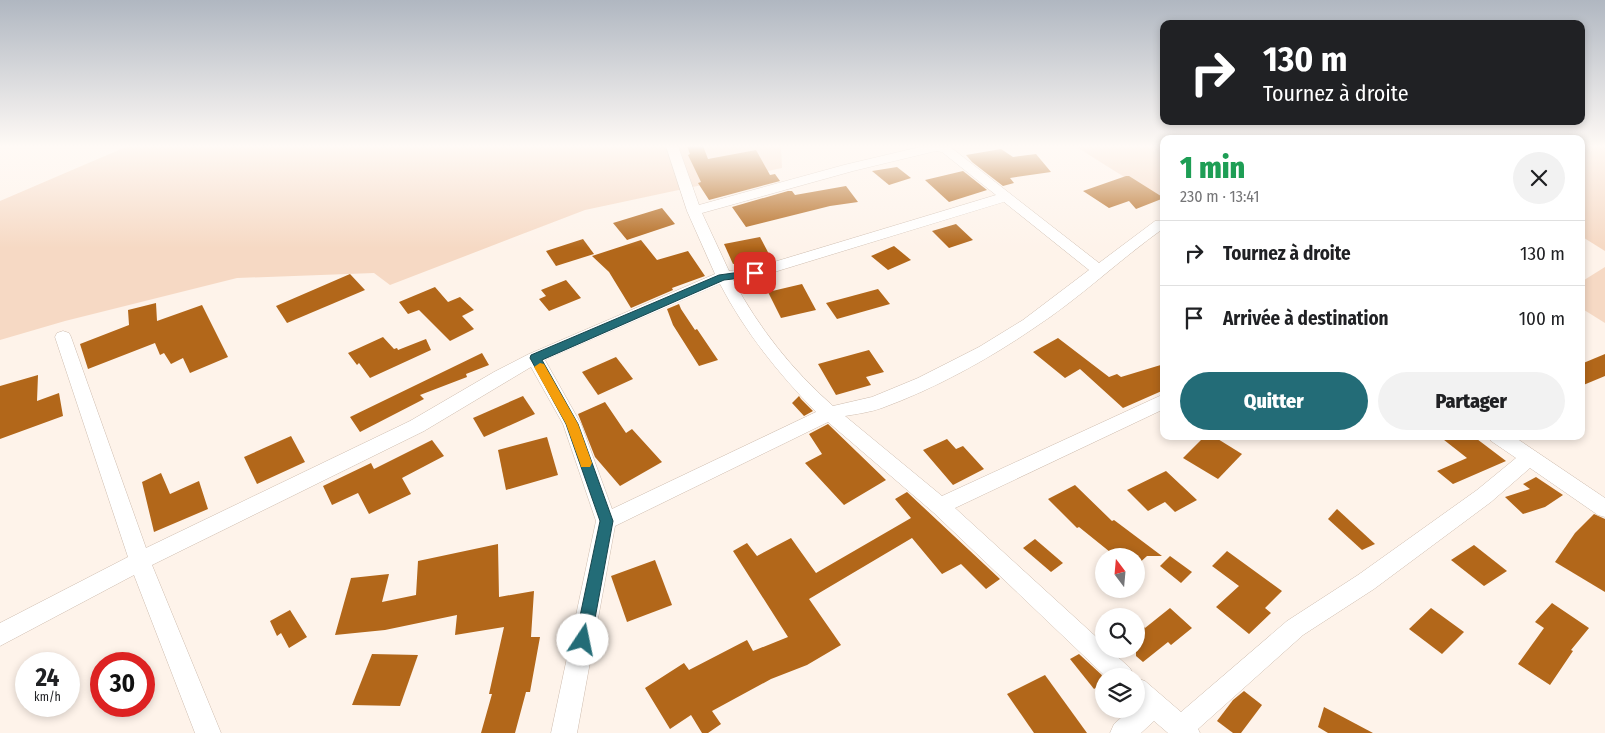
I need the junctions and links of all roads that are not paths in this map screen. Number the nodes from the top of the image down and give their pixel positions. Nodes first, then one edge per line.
1 (684, 180) edge
2 (805, 180) edge
3 (984, 180) edge
4 (1005, 197) junction
5 (694, 211) junction
6 (1160, 224) edge
7 (1100, 271) junction
8 (722, 277) junction
9 (63, 337) dead end
10 (535, 358) junction
11 (1160, 403) edge
12 (830, 413) junction
13 (1504, 440) edge
14 (1529, 458) junction
15 (939, 507) junction
16 (1605, 508) edge
17 (606, 521) junction
18 (140, 561) junction
19 (0, 635) edge
20 (1113, 668) edge
21 (1145, 697) edge
22 (1133, 718) edge
23 (1184, 731) edge
24 (208, 733) edge
25 (564, 733) edge
26 (1124, 733) edge

1 - 5 street
2 - 5 street
3 - 4 street
4 - 7 street
4 - 8 street
5 - 8 street
6 - 7 street
7 - 12 street
8 - 10 street
8 - 12 street
9 - 18 street
10 - 17 street
10 - 18 street
11 - 15 street
12 - 15 street
12 - 17 street
13 - 14 street
14 - 16 street
14 - 23 street
15 - 20 street
17 - 25 street
18 - 19 street
18 - 24 street
21 - 23 street
22 - 26 street

